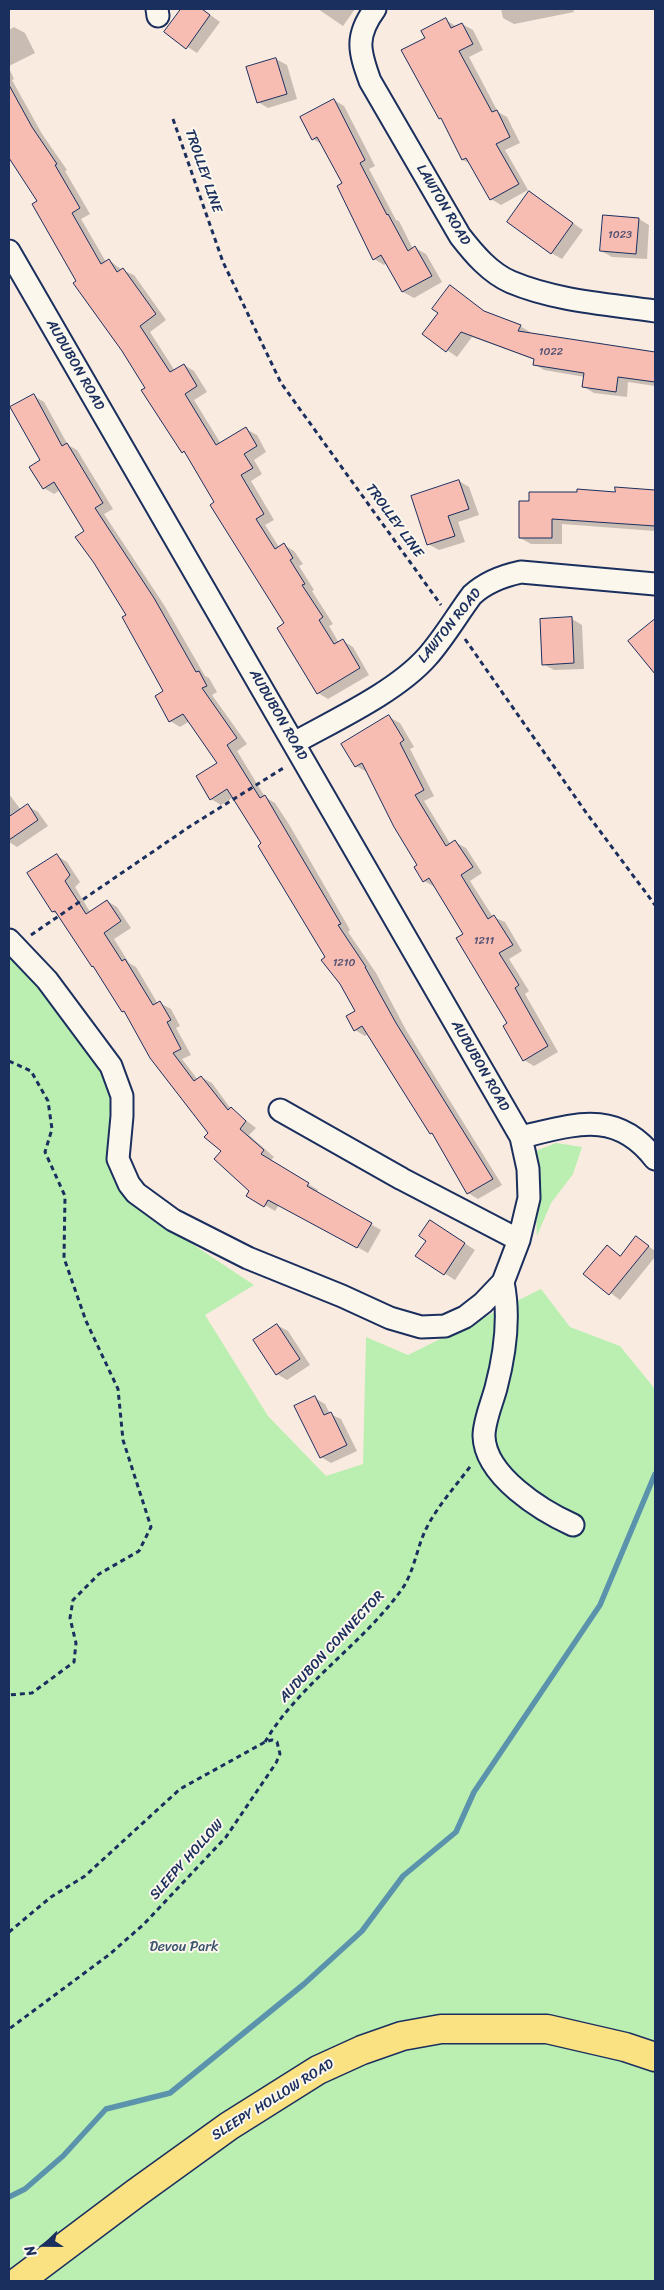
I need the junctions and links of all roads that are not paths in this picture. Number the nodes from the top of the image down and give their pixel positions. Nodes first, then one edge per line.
1 (375, 9) edge
2 (9, 251) edge
3 (655, 312) edge
4 (655, 584) edge
5 (298, 750) junction
6 (12, 943) edge
7 (280, 1110) dead end
8 (521, 1137) junction
9 (655, 1159) edge
10 (519, 1240) junction
11 (503, 1282) junction
12 (573, 1525) dead end
13 (655, 2057) edge
14 (19, 2281) edge

1 - 3 street, LAWTON ROAD
2 - 5 street, AUDUBON ROAD
4 - 5 street, LAWTON ROAD
5 - 8 street, AUDUBON ROAD
6 - 11 street, AUDUBON ROAD
7 - 10 street
8 - 9 street
8 - 10 street, AUDUBON ROAD
10 - 11 street, AUDUBON ROAD
11 - 12 street
13 - 14 main road, SLEEPY HOLLOW ROAD

